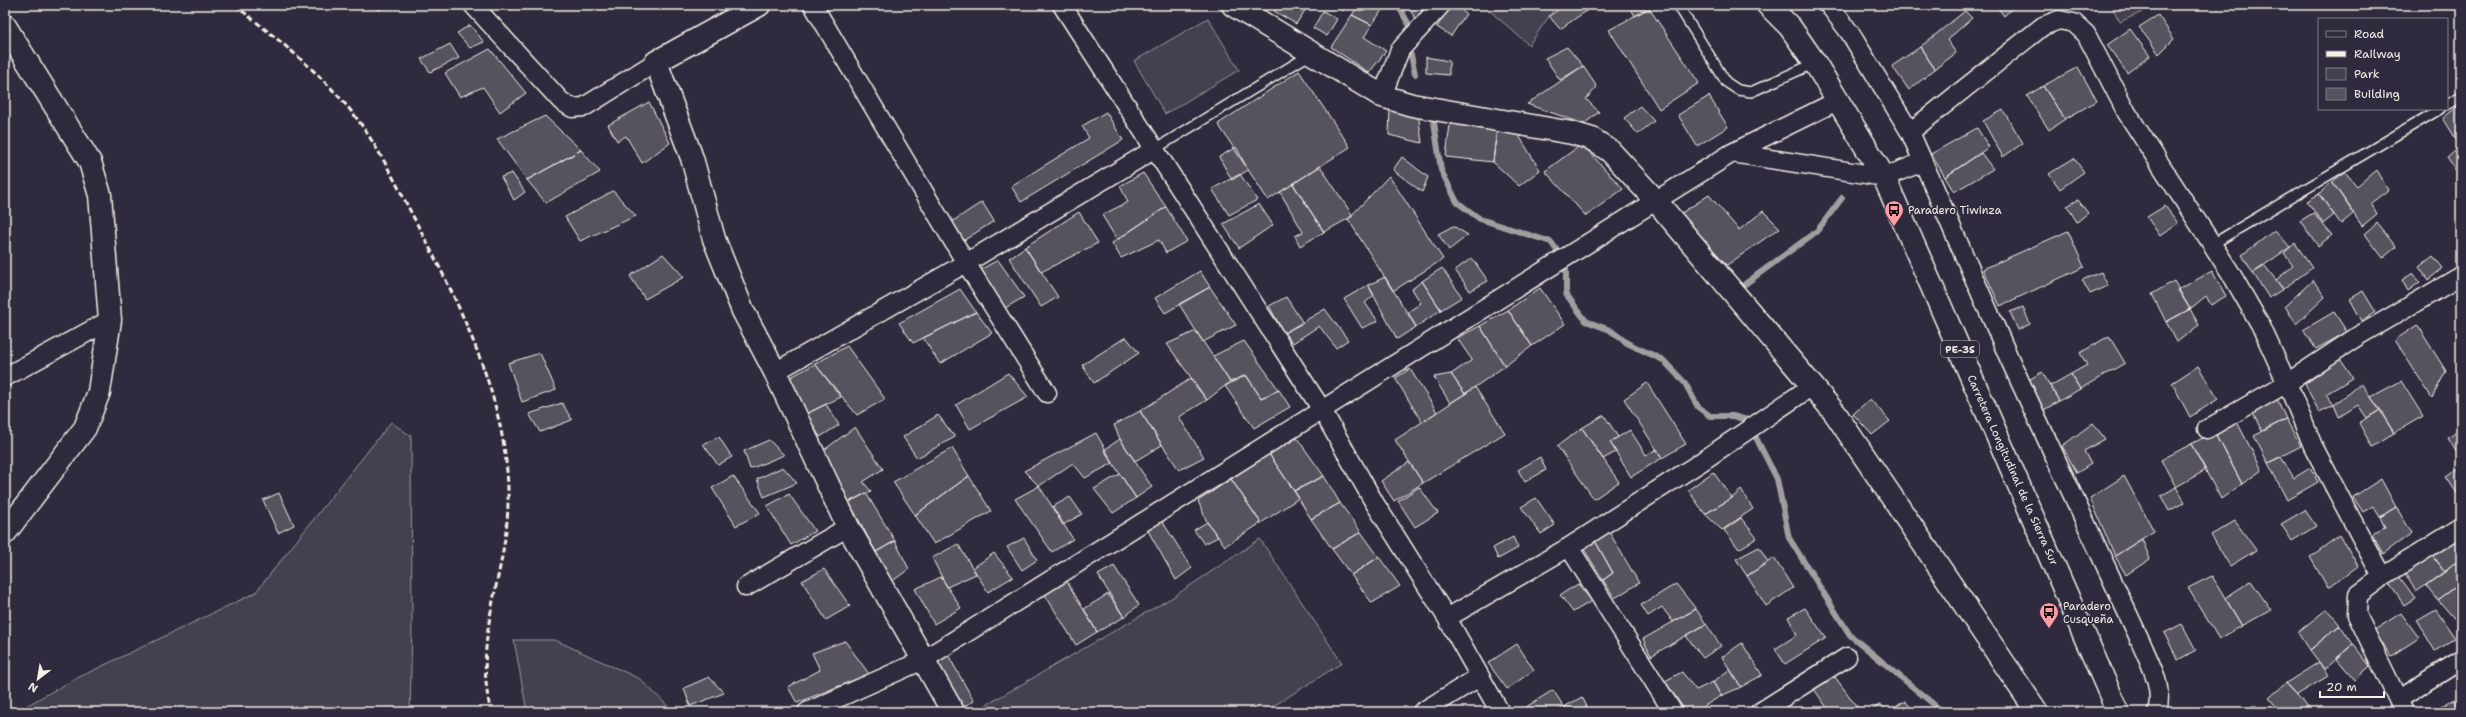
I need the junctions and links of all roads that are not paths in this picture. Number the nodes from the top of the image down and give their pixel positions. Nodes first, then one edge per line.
1 (473, 5) edge
2 (759, 5) edge
3 (813, 5) edge
4 (1062, 5) edge
5 (1233, 5) edge
6 (1440, 5) edge
7 (1678, 5) edge
8 (1768, 5) edge
9 (1829, 5) edge
10 (5, 26) edge
11 (1311, 54) junction
12 (656, 62) junction
13 (1815, 63) junction
14 (1382, 96) junction
15 (2461, 97) edge
16 (1839, 100) junction
17 (2448, 104) edge
18 (2438, 110) edge
19 (1910, 132) junction
20 (1155, 149) junction
21 (1732, 153) junction
22 (1923, 162) junction
23 (1884, 177) junction
24 (1656, 202) junction
25 (2211, 245) junction
26 (966, 263) junction
27 (2461, 276) edge
28 (110, 320) junction
29 (775, 372) junction
30 (5, 377) edge
31 (2288, 383) junction
32 (1812, 386) junction
33 (1047, 393) dead end
34 (1322, 410) junction
35 (2207, 429) dead end
36 (848, 527) junction
37 (2461, 527) edge
38 (5, 533) edge
39 (1569, 547) junction
40 (2382, 578) junction
41 (746, 586) dead end
42 (1448, 618) junction
43 (1848, 657) dead end
44 (923, 660) junction
45 (2461, 660) edge
46 (1479, 676) junction
47 (2402, 705) edge
48 (807, 712) edge
49 (953, 712) edge
50 (1422, 712) edge
51 (1500, 712) edge
52 (1672, 712) edge
53 (1760, 712) edge
54 (2037, 712) edge
55 (2118, 712) edge
56 (2157, 712) edge

1 - 12 street
2 - 12 main road
3 - 26 street
4 - 20 street
5 - 11 main road
6 - 14 street
7 - 13 lane
8 - 13 main road, Carretera Longitudinal de la Sierra Sur / PE-3S
9 - 19 street
10 - 28 main road
11 - 14 main road
11 - 20 lane
12 - 29 main road
13 - 16 main road, Carretera Longitudinal de la Sierra Sur / PE-3S
14 - 24 main road
15 - 17 lane
16 - 21 street
16 - 23 main road, Carretera Longitudinal de la Sierra Sur / PE-3S
18 - 25 lane
19 - 22 street
19 - 25 street
20 - 26 street
20 - 34 street
21 - 23 street
21 - 24 street
22 - 23 street
22 - 56 street
23 - 55 main road, Carretera Longitudinal de la Sierra Sur / PE-3S
24 - 32 main road
24 - 34 street
25 - 31 street
26 - 29 street
26 - 33 street
27 - 31 street
28 - 30 street
28 - 38 main road
29 - 36 main road
31 - 35 street
31 - 40 street
32 - 39 street
32 - 54 main road
34 - 42 street
34 - 44 street
36 - 41 street
36 - 44 main road
37 - 40 street
39 - 42 street
39 - 52 street
40 - 47 street
42 - 46 street
43 - 53 street
44 - 48 street
44 - 49 main road
45 - 47 street
46 - 50 street
46 - 51 street

